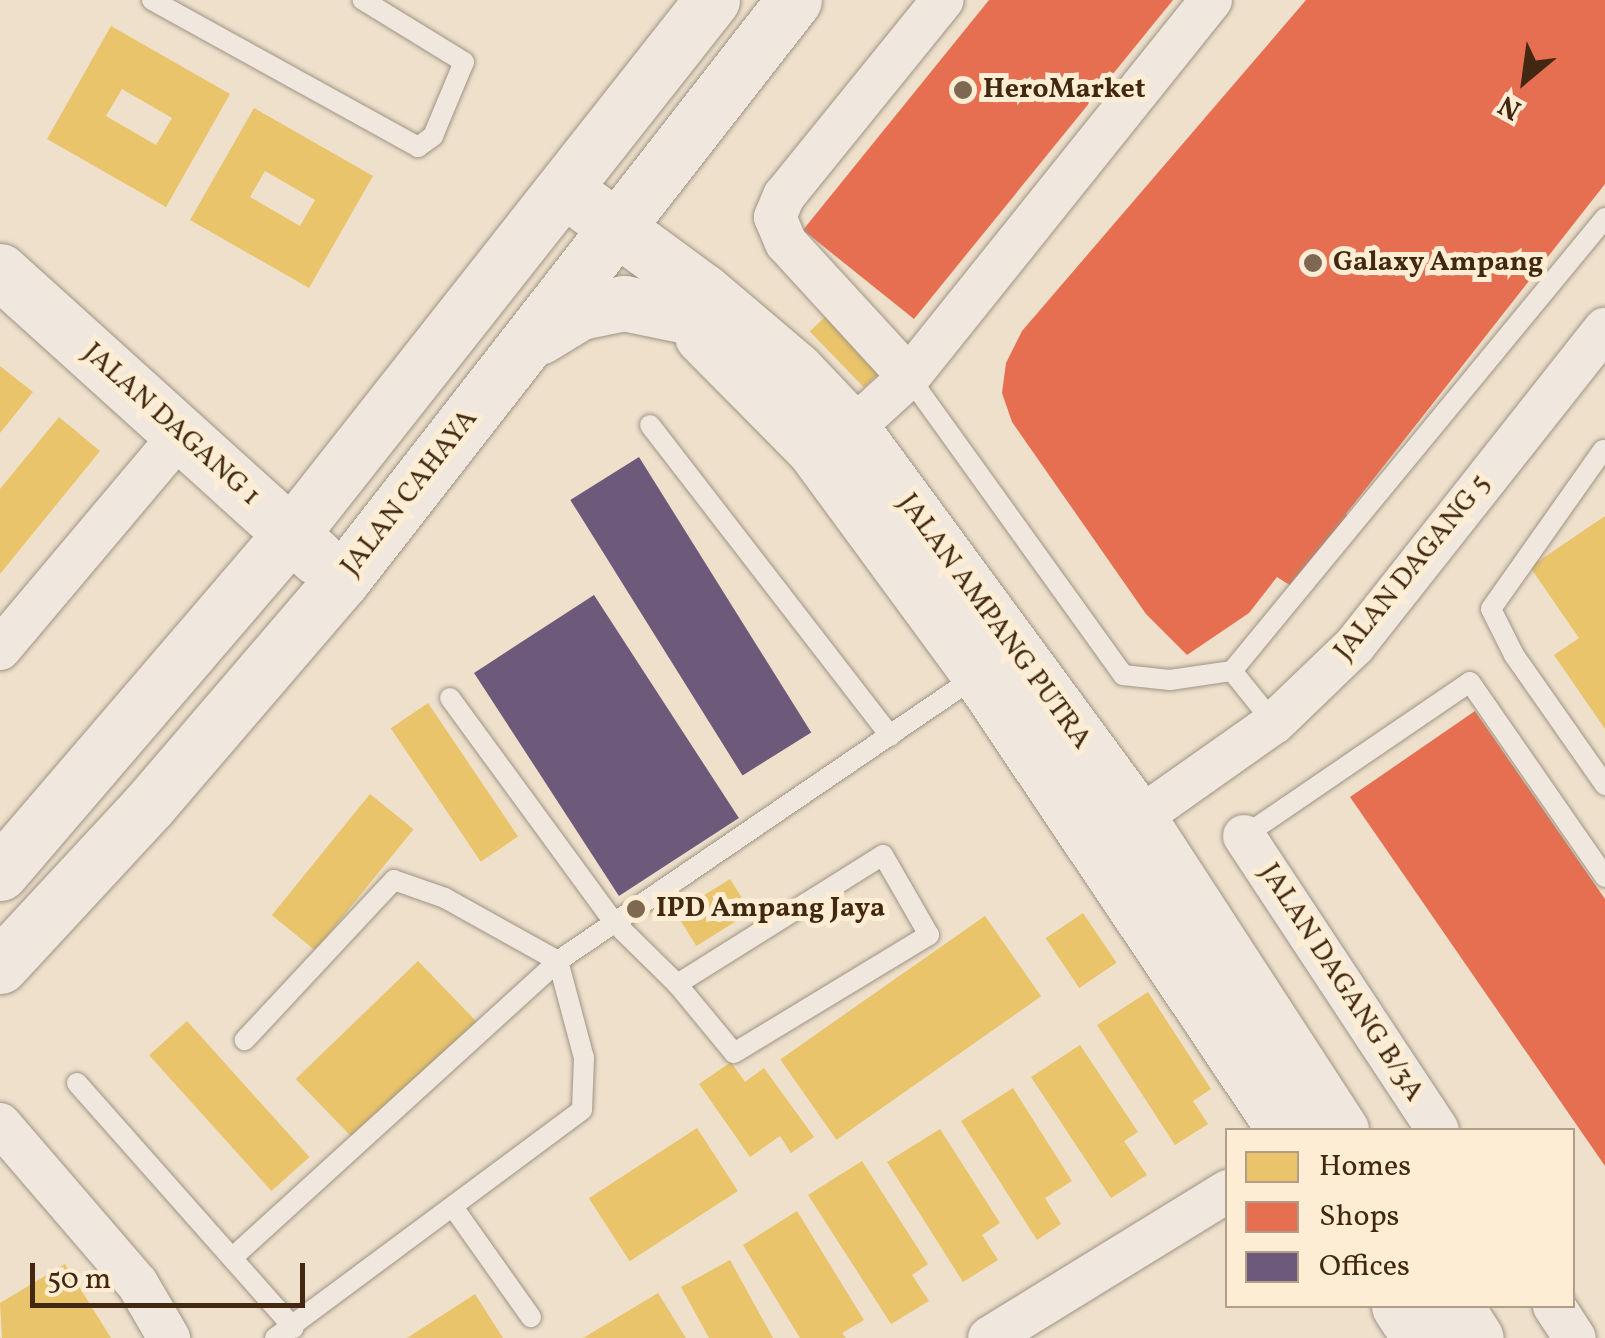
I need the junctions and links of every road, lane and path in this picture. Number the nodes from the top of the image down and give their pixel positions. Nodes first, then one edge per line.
1 (152, 0) edge
2 (362, 0) edge
3 (712, 0) edge
4 (794, 0) edge
5 (943, 0) edge
6 (1211, 0) edge
7 (675, 152) junction
8 (553, 203) junction
9 (1605, 218) edge
10 (606, 242) junction
11 (0, 271) edge
12 (690, 302) junction
13 (1605, 329) edge
14 (525, 346) junction
15 (909, 376) junction
16 (650, 425) dead end
17 (852, 429) junction
18 (180, 434) junction
19 (1603, 450) edge
20 (291, 534) junction
21 (342, 580) junction
22 (0, 649) edge
23 (997, 662) junction
24 (1232, 671) junction
25 (450, 698) dead end
26 (1274, 723) junction
27 (890, 736) junction
28 (1605, 785) edge
29 (1117, 834) junction
30 (1244, 836) joint
31 (0, 873) edge
32 (1605, 877) edge
33 (613, 921) junction
34 (558, 961) junction
35 (0, 966) edge
36 (677, 984) junction
37 (245, 1040) dead end
38 (78, 1083) dead end
39 (1321, 1128) edge
40 (1437, 1128) edge
41 (8, 1148) edge
42 (1225, 1193) edge
43 (454, 1208) junction
44 (232, 1258) junction
45 (1400, 1308) edge
46 (1456, 1308) edge
47 (1555, 1308) edge
48 (531, 1317) dead end
49 (285, 1333) edge
50 (169, 1338) edge
51 (989, 1338) edge
52 (1420, 1338) edge
53 (1476, 1338) edge
54 (1575, 1338) edge

1 - 2 lane
3 - 8 main road
4 - 7 main road, JALAN CAHAYA
5 - 15 street
6 - 15 street
7 - 10 main road, JALAN CAHAYA
7 - 12 main road
8 - 10 main road, JALAN AMPANG PUTRA
8 - 20 main road
9 - 24 lane
10 - 12 main road, JALAN AMPANG PUTRA
10 - 14 main road, JALAN CAHAYA
11 - 18 main road, JALAN DAGANG 1
12 - 14 main road
12 - 17 main road, JALAN AMPANG PUTRA
12 - 23 main road, JALAN AMPANG PUTRA
13 - 26 street, JALAN DAGANG 5
14 - 21 main road, JALAN CAHAYA
15 - 17 street
15 - 24 lane
16 - 27 lane
17 - 23 main road, JALAN AMPANG PUTRA
18 - 20 main road, JALAN DAGANG 1
18 - 22 street
19 - 28 lane
20 - 21 main road, JALAN DAGANG 1
20 - 31 main road
21 - 35 main road, JALAN CAHAYA
23 - 27 lane
23 - 29 main road, JALAN AMPANG PUTRA
24 - 26 lane
25 - 33 lane
26 - 29 street, JALAN DAGANG 5
27 - 33 lane
29 - 39 main road, JALAN AMPANG PUTRA
30 - 32 lane
30 - 40 street, JALAN DAGANG B/3A
33 - 34 lane
33 - 36 lane
34 - 37 lane
34 - 43 lane
34 - 44 lane
36 - 36 lane
38 - 44 lane
41 - 50 street
42 - 51 street
43 - 48 lane
43 - 49 lane
44 - 49 lane
45 - 52 main road
46 - 53 main road
47 - 54 street

